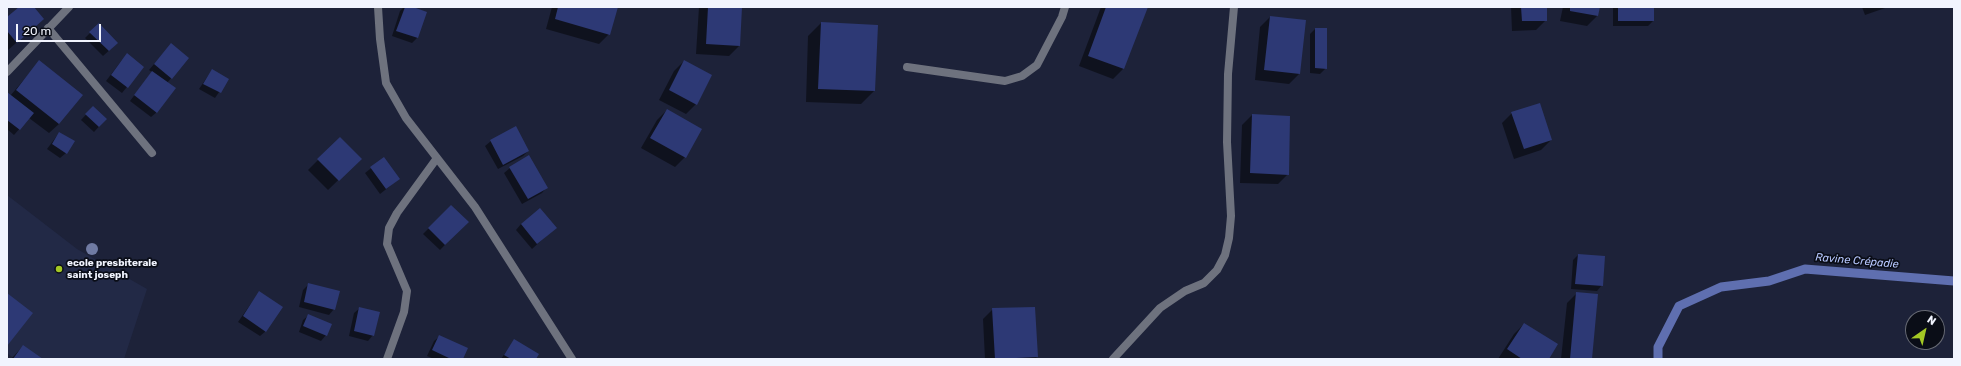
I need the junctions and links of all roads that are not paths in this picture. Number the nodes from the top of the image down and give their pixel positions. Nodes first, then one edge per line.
1 (69, 7) edge
2 (378, 7) edge
3 (1065, 7) edge
4 (1234, 7) edge
5 (48, 28) junction
6 (907, 67) dead end
7 (7, 72) edge
8 (152, 153) dead end
9 (436, 158) junction
10 (387, 359) edge
11 (572, 359) edge
12 (1113, 359) edge

1 - 5 street
2 - 9 street
3 - 6 street
4 - 12 street
5 - 7 street
5 - 8 street
9 - 10 street
9 - 11 street

